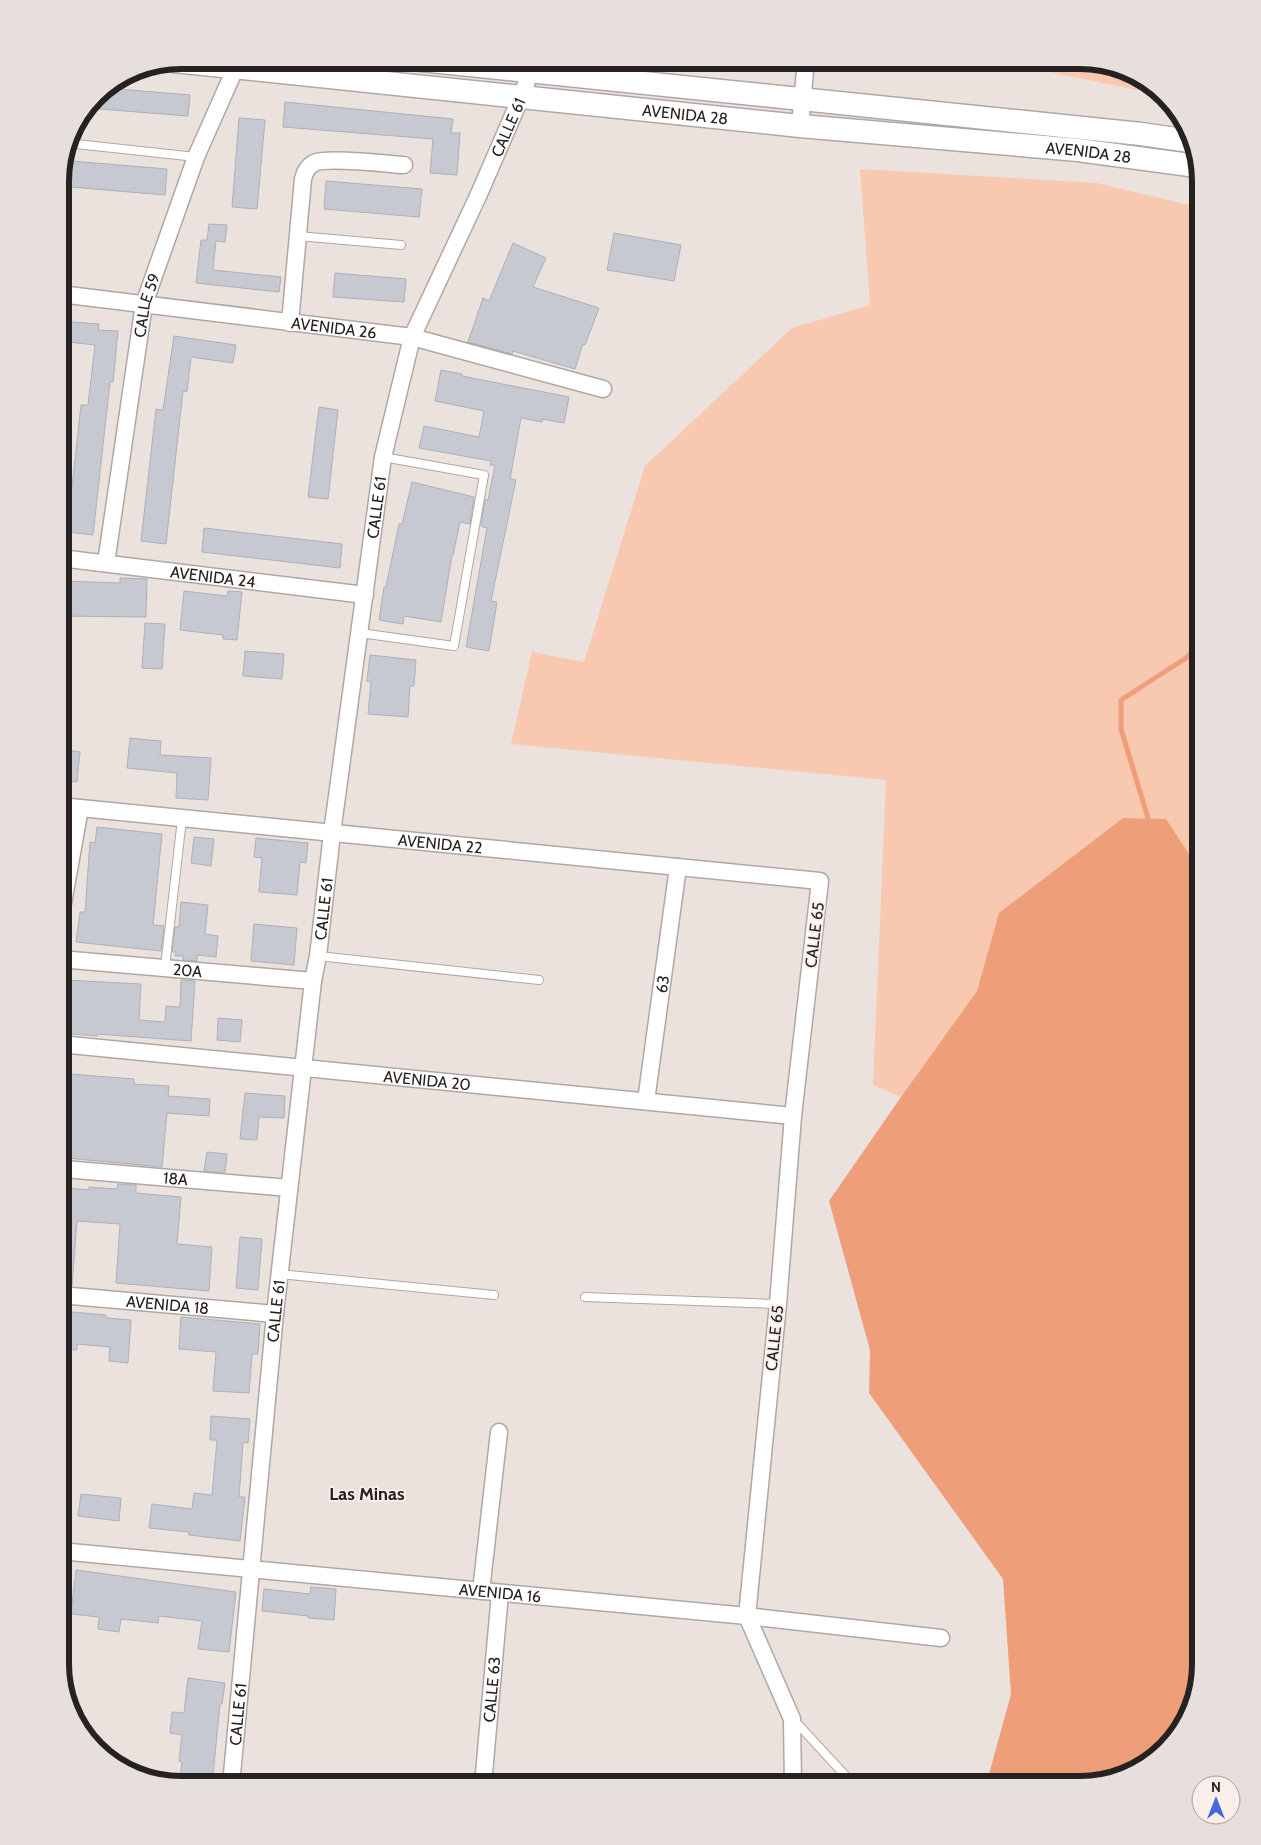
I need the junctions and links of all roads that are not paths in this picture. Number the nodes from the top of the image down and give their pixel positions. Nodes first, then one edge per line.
1 (235, 69) edge
2 (280, 69) edge
3 (530, 69) edge
4 (555, 69) edge
5 (805, 69) edge
6 (521, 97) junction
7 (803, 100) junction
8 (800, 126) junction
9 (1185, 141) edge
10 (75, 144) edge
11 (196, 158) junction
12 (404, 165) dead end
13 (1191, 165) edge
14 (298, 236) junction
15 (401, 245) dead end
16 (69, 295) edge
17 (144, 304) junction
18 (290, 323) junction
19 (412, 337) junction
20 (603, 389) dead end
21 (384, 456) junction
22 (69, 559) edge
23 (106, 563) junction
24 (365, 595) junction
25 (360, 633) junction
26 (69, 807) edge
27 (80, 808) junction
28 (182, 819) junction
29 (332, 833) junction
30 (678, 867) junction
31 (69, 870) edge
32 (820, 881) joint
33 (318, 956) junction
34 (69, 960) edge
35 (165, 967) junction
36 (539, 980) dead end
37 (313, 981) junction
38 (69, 1045) edge
39 (303, 1068) junction
40 (646, 1101) junction
41 (793, 1116) junction
42 (69, 1169) edge
43 (289, 1188) junction
44 (279, 1274) junction
45 (494, 1295) dead end
46 (69, 1296) edge
47 (585, 1297) dead end
48 (778, 1304) junction
49 (275, 1314) junction
50 (499, 1432) dead end
51 (69, 1552) edge
52 (252, 1570) junction
53 (481, 1591) junction
54 (500, 1593) junction
55 (747, 1616) junction
56 (940, 1638) dead end
57 (792, 1719) junction
58 (232, 1776) edge
59 (484, 1776) edge
60 (793, 1776) edge
61 (846, 1776) edge

1 - 11 street, CALLE 59
2 - 6 main road, AVENIDA 28
3 - 6 street, CALLE 61
4 - 7 main road, AVENIDA 28
5 - 7 street
6 - 8 main road, AVENIDA 28
6 - 19 street, CALLE 61
7 - 8 street
7 - 9 main road, AVENIDA 28
8 - 13 main road, AVENIDA 28
10 - 11 lane
11 - 17 street, CALLE 59
12 - 14 street
14 - 15 lane
14 - 18 street
16 - 17 street, AVENIDA 26
17 - 18 street, AVENIDA 26
17 - 23 street, CALLE 59
18 - 19 street, AVENIDA 26
19 - 20 street, AVENIDA 26
19 - 21 street, CALLE 61
21 - 24 street, CALLE 61
21 - 25 lane
22 - 23 street, AVENIDA 24
23 - 24 street, AVENIDA 24
24 - 25 street, CALLE 61
25 - 29 street, CALLE 61
26 - 27 street, AVENIDA 22
27 - 28 street, AVENIDA 22
27 - 31 street
28 - 29 street, AVENIDA 22
28 - 35 lane
29 - 30 street, AVENIDA 22
29 - 33 street, CALLE 61
30 - 32 street, AVENIDA 22
30 - 40 street, 63
32 - 41 street, CALLE 65
33 - 36 lane
33 - 37 street, CALLE 61
34 - 35 street, 20A
35 - 37 street, 20A
37 - 39 street, CALLE 61
38 - 39 street, AVENIDA 20
39 - 40 street, AVENIDA 20
39 - 43 street, CALLE 61
40 - 41 street, AVENIDA 20
41 - 48 street, CALLE 65
42 - 43 street, 18A
43 - 44 street, CALLE 61
44 - 45 lane
44 - 49 street, CALLE 61
46 - 49 street, AVENIDA 18
47 - 48 lane
48 - 55 street, CALLE 65
49 - 52 street, CALLE 61
50 - 53 street
51 - 52 street, AVENIDA 16
52 - 53 street, AVENIDA 16
52 - 58 street, CALLE 61
53 - 54 street, AVENIDA 16
54 - 55 street, AVENIDA 16
54 - 59 street, CALLE 63
55 - 56 street, AVENIDA 16
55 - 57 street, CALLE 65
57 - 60 street, CALLE 65
57 - 61 lane

